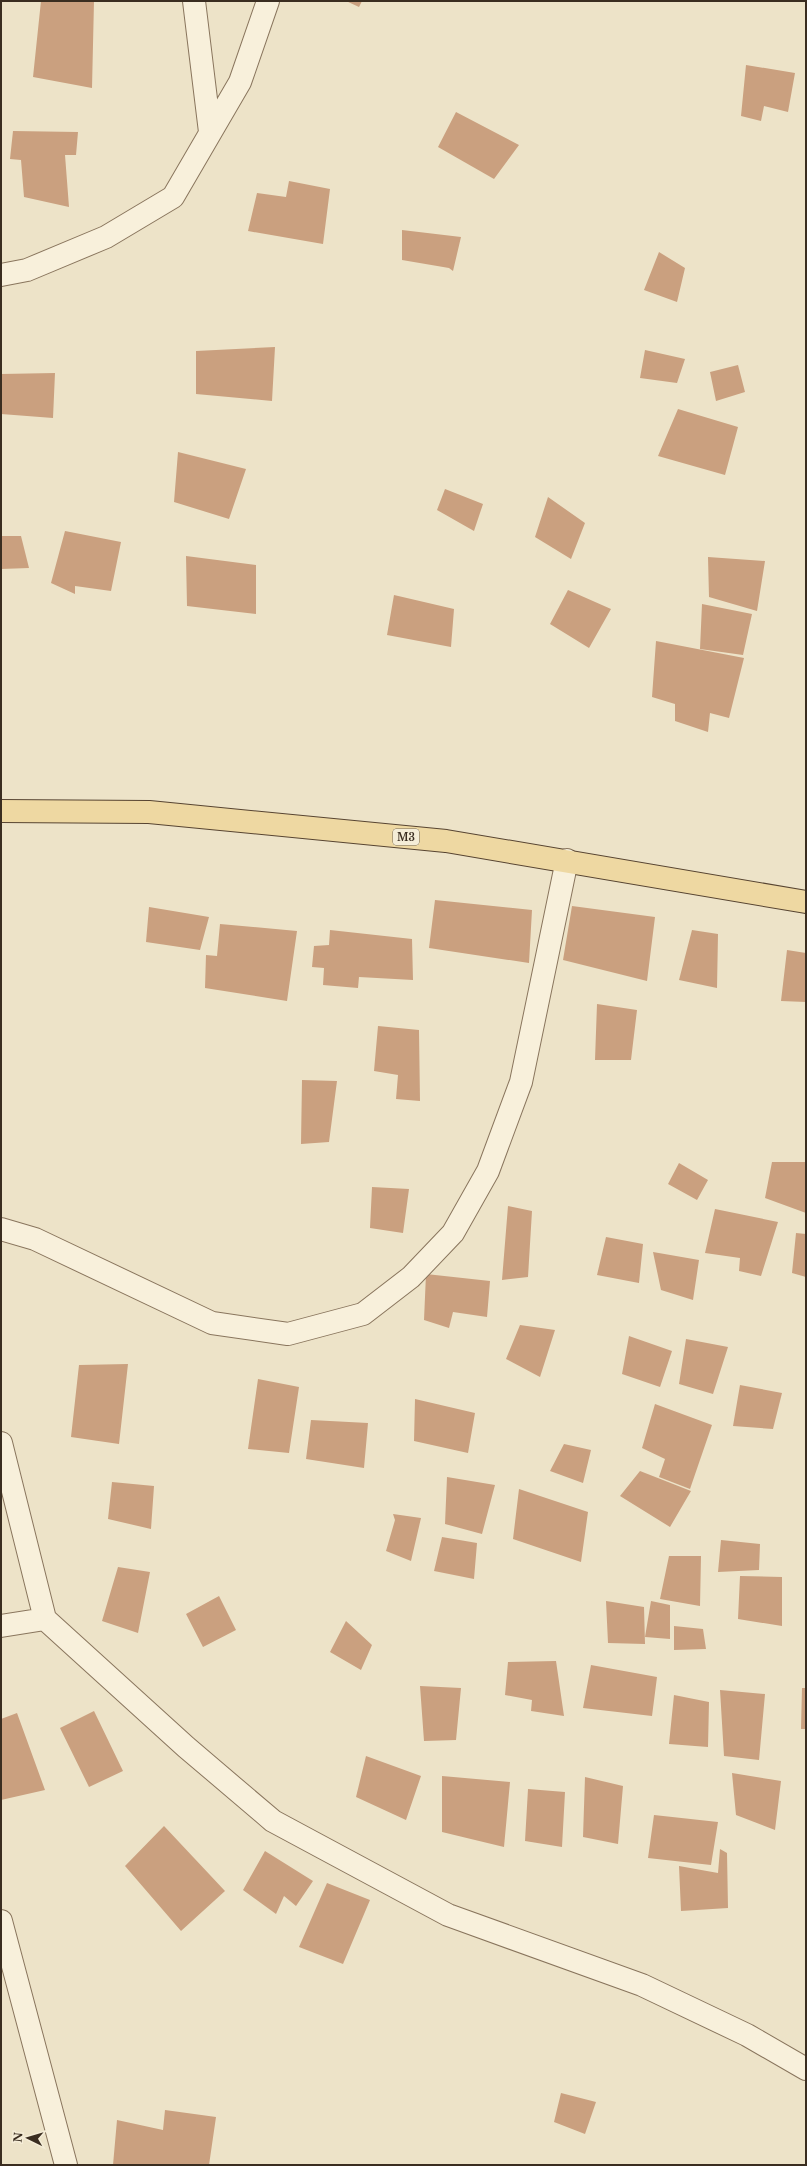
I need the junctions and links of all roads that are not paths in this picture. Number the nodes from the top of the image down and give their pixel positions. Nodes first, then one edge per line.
1 (194, 1) edge
2 (268, 1) edge
3 (210, 132) junction
4 (1, 275) edge
5 (1, 811) edge
6 (567, 860) junction
7 (806, 902) edge
8 (1, 1229) edge
9 (1, 1443) edge
10 (45, 1619) junction
11 (1, 1626) edge
12 (1, 1921) edge
13 (806, 2069) edge
14 (66, 2165) edge

1 - 3 street
2 - 3 street
3 - 4 street
5 - 6 main road, M3
6 - 7 main road, M3
6 - 8 street
9 - 10 street
10 - 11 street
10 - 13 street
12 - 14 street

